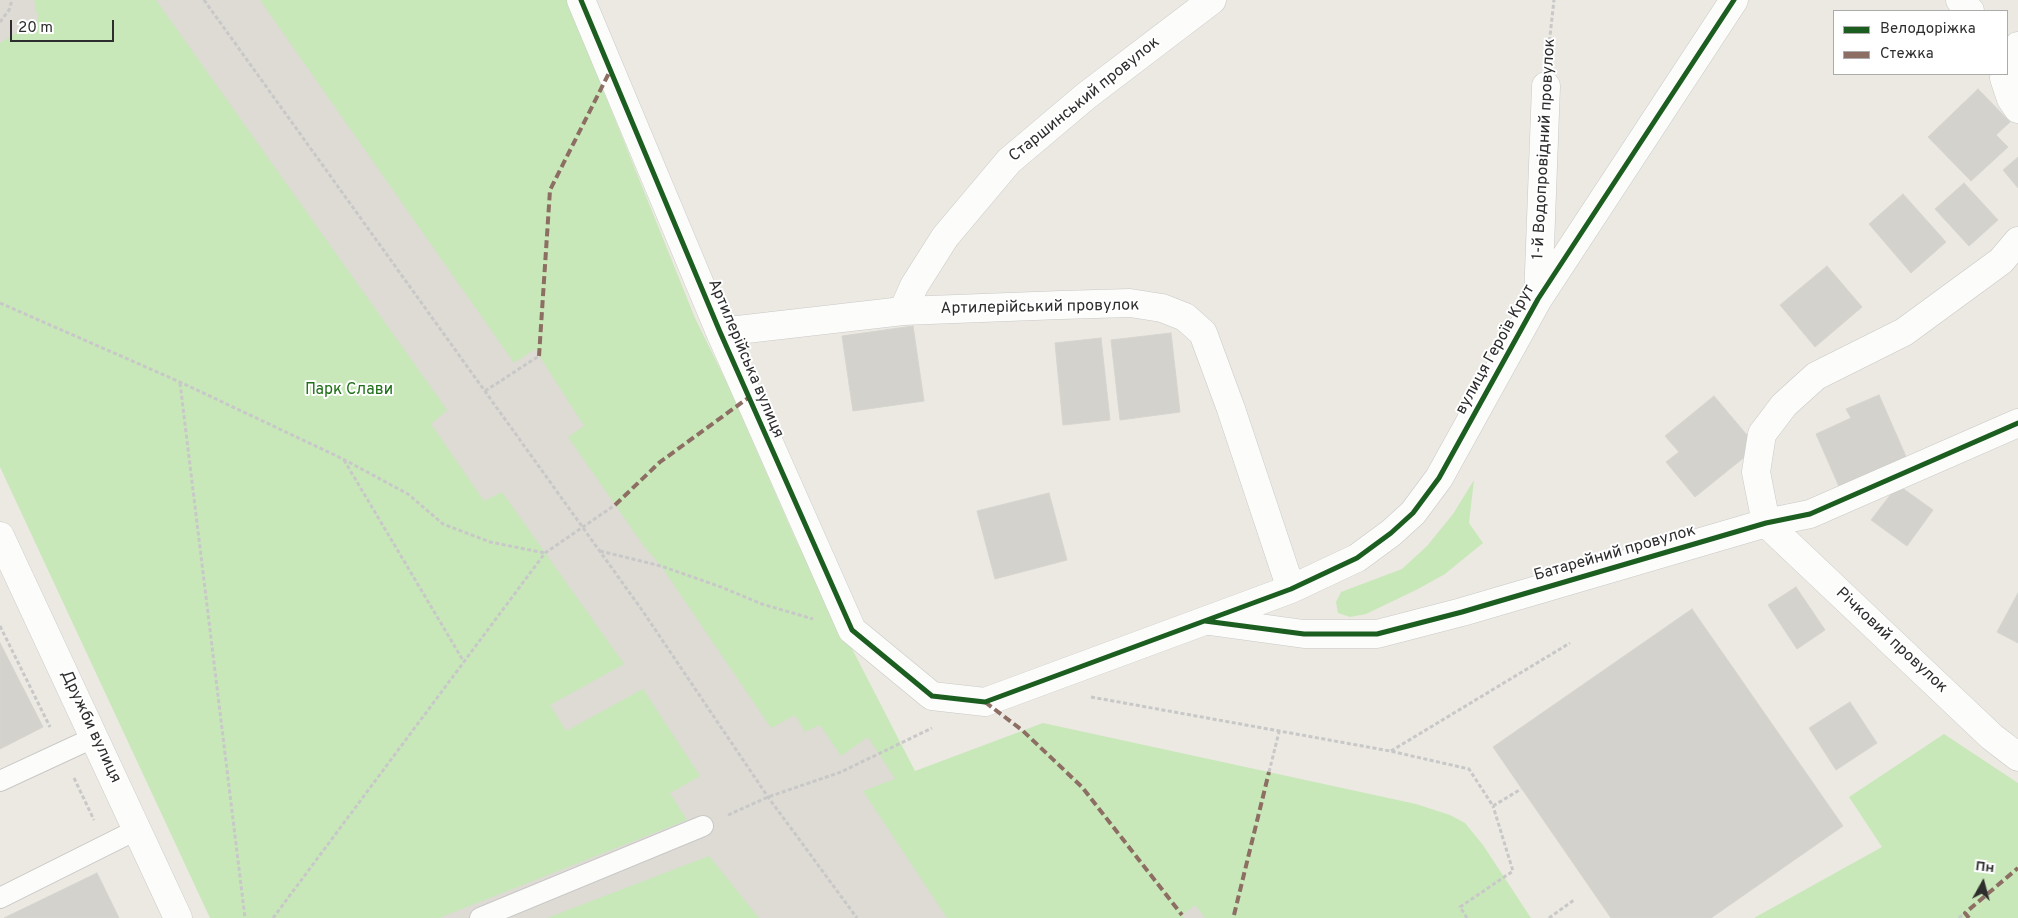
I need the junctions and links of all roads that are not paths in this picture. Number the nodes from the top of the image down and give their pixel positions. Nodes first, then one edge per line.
1 (582, 0) edge
2 (1212, 0) edge
3 (1734, 0) edge
4 (1960, 0) edge
5 (1969, 10) edge
6 (2005, 75) edge
7 (1546, 86) road end
8 (2018, 109) edge
9 (2018, 241) edge
10 (1538, 299) junction
11 (903, 311) junction
12 (720, 332) junction
13 (2018, 423) edge
14 (1766, 523) junction
15 (0, 536) edge
16 (1291, 589) junction
17 (1203, 621) junction
18 (932, 696) joint
19 (95, 737) junction
20 (2018, 757) edge
21 (0, 781) edge
22 (703, 826) road end
23 (138, 829) junction
24 (0, 898) edge
25 (178, 918) edge
26 (480, 918) edge

1 - 12 street, Артилерійська вулиця
2 - 11 street, Старшинський провулок
3 - 10 street, вулиця Героїв Крут
4 - 5 street
6 - 8 street
7 - 10 street, 1-й Водопровідний провулок
9 - 14 street
10 - 16 street, вулиця Героїв Крут
11 - 12 street, Артилерійський провулок
11 - 16 street, Артилерійський провулок
12 - 18 street, Артилерійська вулиця
13 - 14 street, Батарейний провулок
14 - 17 street, Батарейний провулок
14 - 20 street, Річковий провулок
15 - 19 street, Дружби вулиця
16 - 17 street, вулиця Героїв Крут
17 - 18 street, вулиця Героїв Крут
19 - 21 lane
19 - 23 street, Дружби вулиця
22 - 26 lane
23 - 24 lane
23 - 25 street, Дружби вулиця

